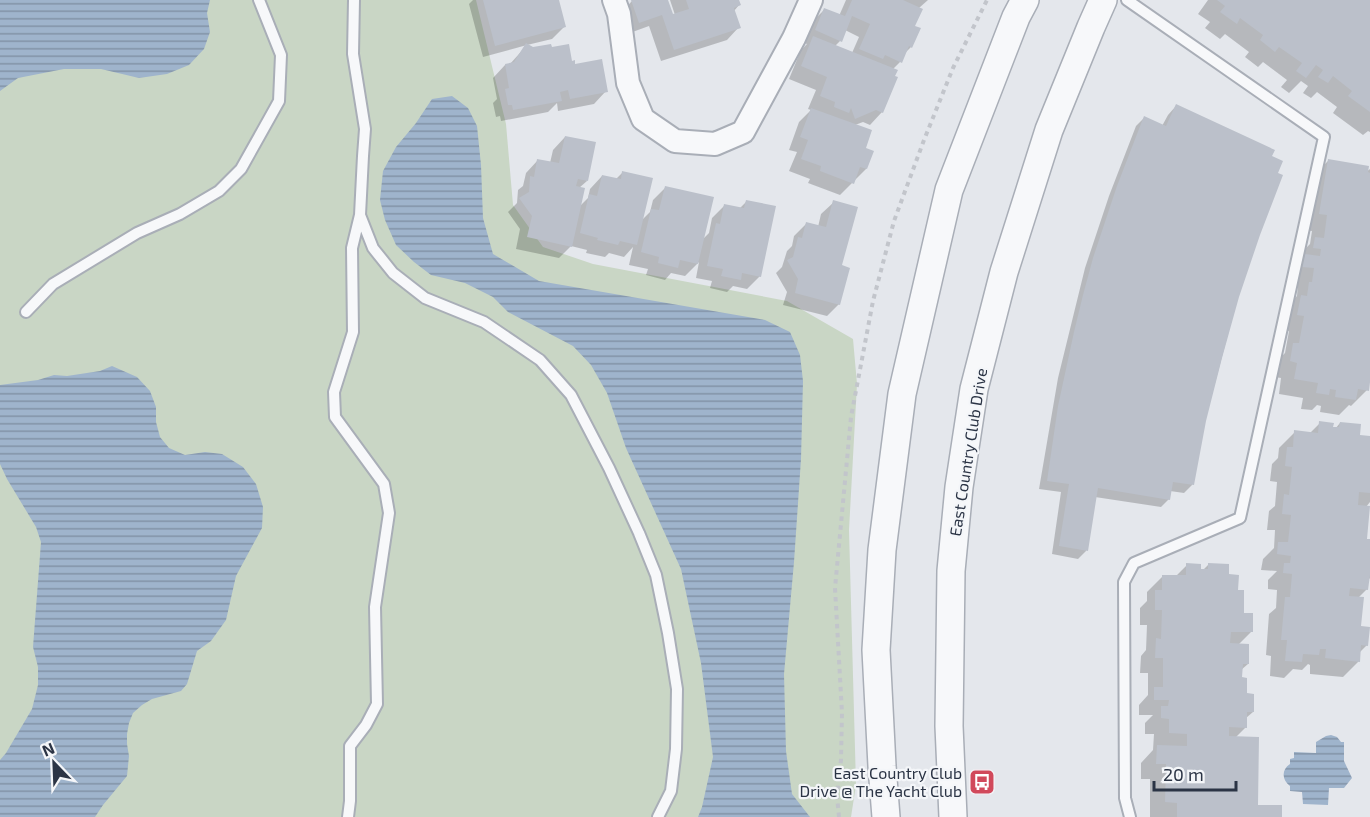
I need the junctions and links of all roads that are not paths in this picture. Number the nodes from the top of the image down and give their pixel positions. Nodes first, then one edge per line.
1 (259, 0) edge
2 (354, 0) edge
3 (614, 0) edge
4 (811, 0) edge
5 (1025, 0) edge
6 (1103, 0) edge
7 (1127, 0) edge
8 (360, 215) junction
9 (26, 312) dead end
10 (348, 817) edge
11 (658, 817) edge
12 (886, 817) edge
13 (953, 817) edge
14 (1130, 817) edge

1 - 9 lane
2 - 8 lane
3 - 4 street
5 - 12 street
6 - 13 street, East Country Club Drive
7 - 14 lane
8 - 10 lane
8 - 11 lane

